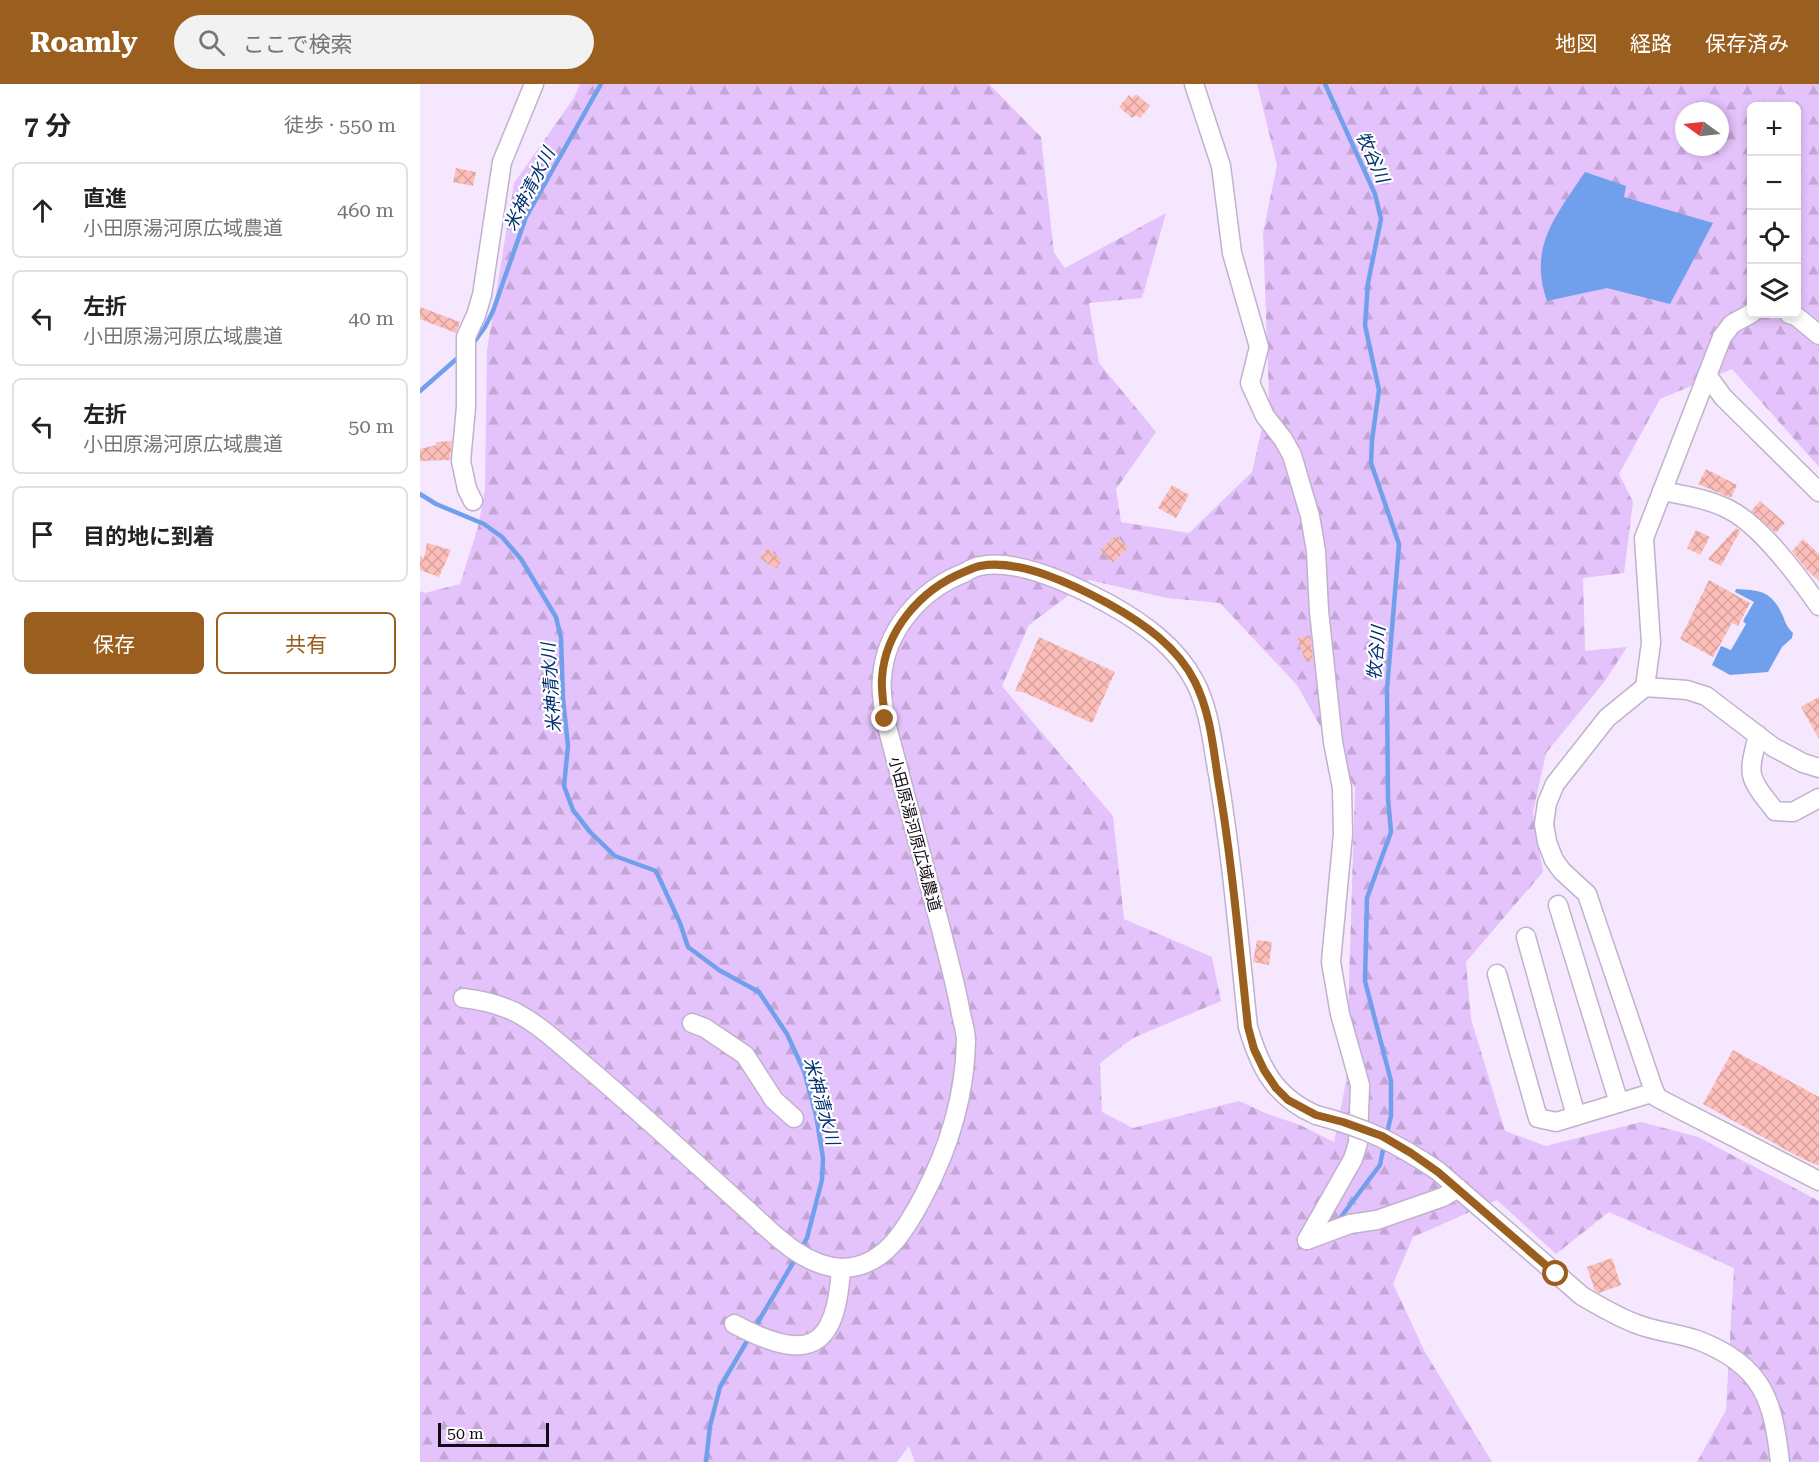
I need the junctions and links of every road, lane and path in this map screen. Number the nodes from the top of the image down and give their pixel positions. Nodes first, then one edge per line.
1 (534, 84) edge
2 (1194, 84) edge
3 (1747, 316) edge
4 (1798, 318) edge
5 (1819, 335) edge
6 (1707, 375) junction
7 (1662, 491) junction
8 (1819, 492) edge
9 (473, 501) dead end
10 (1819, 606) edge
11 (1645, 687) junction
12 (1758, 735) junction
13 (1819, 768) edge
14 (1819, 798) edge
15 (1558, 905) dead end
16 (1526, 937) dead end
17 (1497, 974) dead end
18 (463, 998) dead end
19 (692, 1023) dead end
20 (1655, 1092) junction
21 (1618, 1103) junction
22 (1576, 1116) junction
23 (794, 1118) dead end
24 (1819, 1181) edge
25 (1458, 1188) junction
26 (841, 1268) junction
27 (737, 1326) dead end
28 (1780, 1462) edge

1 - 9 street
2 - 25 street
3 - 6 street
4 - 5 street
6 - 7 street
6 - 8 street
7 - 10 street
7 - 11 street
11 - 12 street
11 - 20 street
12 - 13 street
12 - 14 street
15 - 21 street
16 - 22 street
17 - 22 street
18 - 26 street, 小田原湯河原広域農道
19 - 23 street
20 - 21 street
20 - 24 street
21 - 22 street
25 - 26 street, 小田原湯河原広域農道, bridge
25 - 28 street, 小田原湯河原広域農道
26 - 27 street

